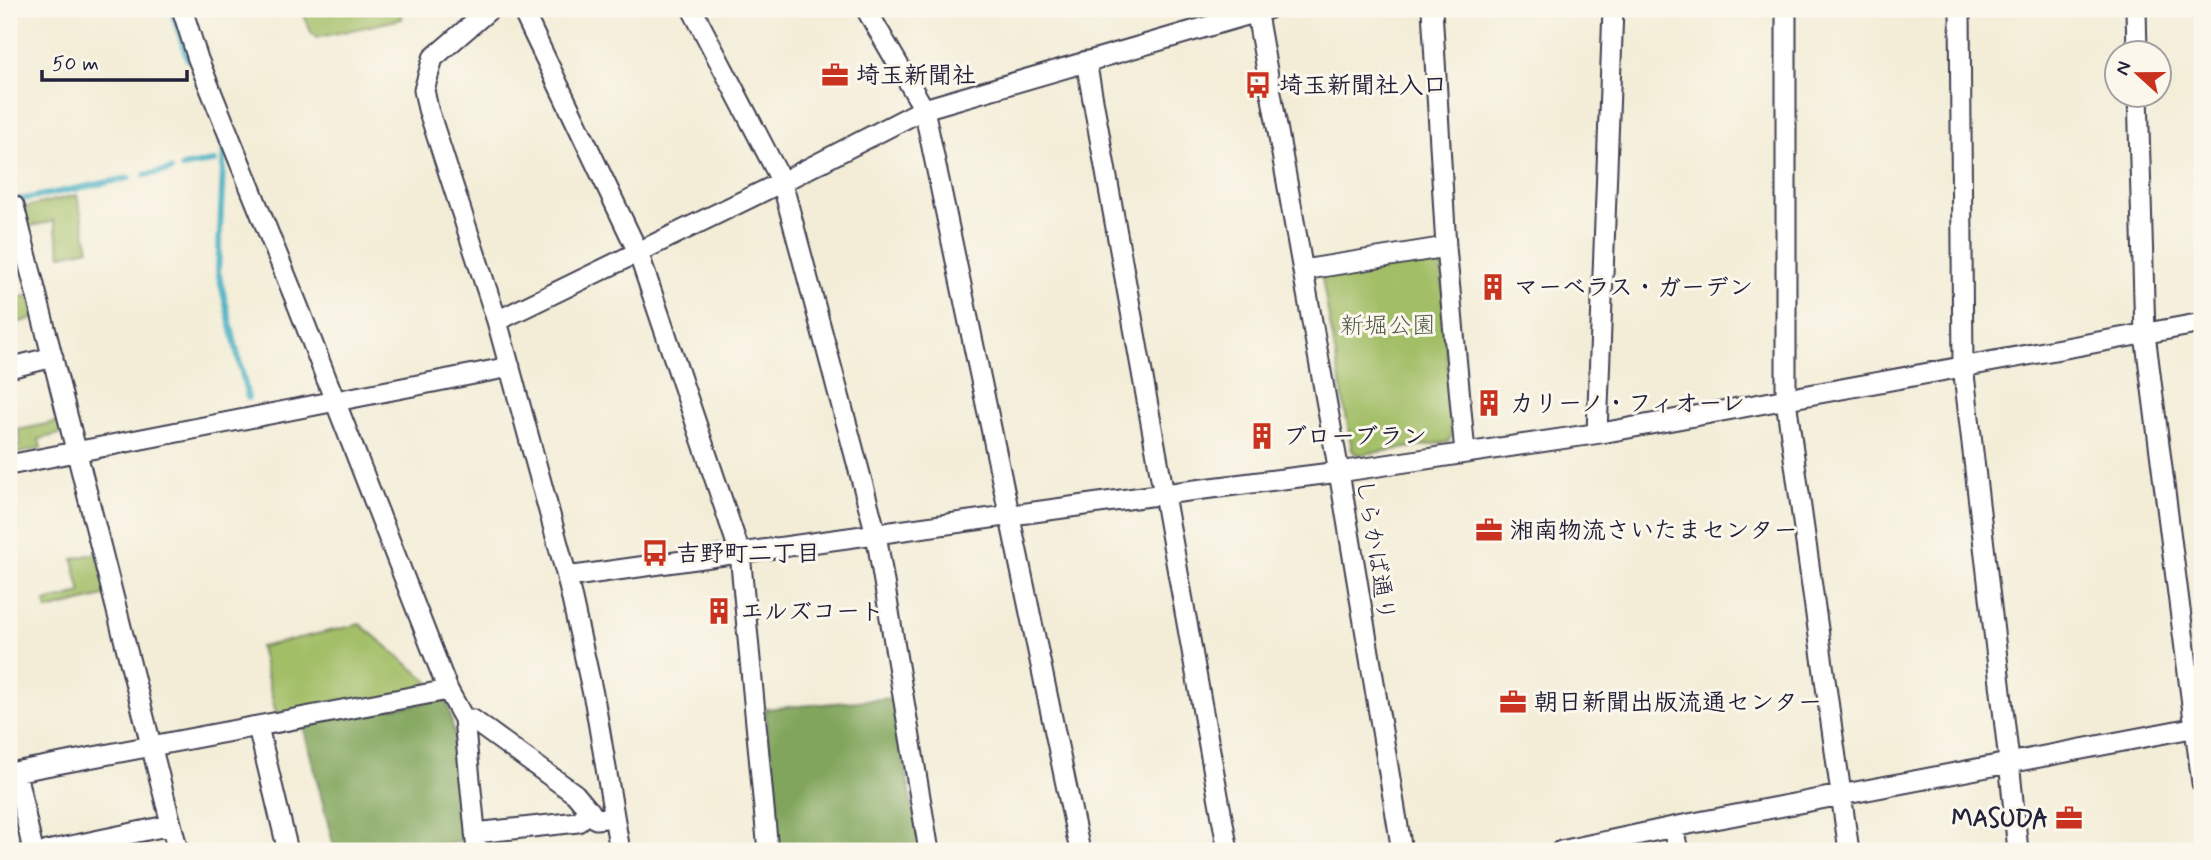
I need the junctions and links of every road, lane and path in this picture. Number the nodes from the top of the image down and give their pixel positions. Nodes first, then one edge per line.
1 (182, 9) edge
2 (489, 9) edge
3 (522, 9) edge
4 (691, 9) edge
5 (866, 9) edge
6 (1261, 9) edge
7 (1432, 9) edge
8 (1613, 9) edge
9 (1786, 9) edge
10 (1960, 9) edge
11 (2136, 9) edge
12 (2137, 38) edge
13 (1086, 61) junction
14 (2138, 108) edge
15 (924, 109) junction
16 (782, 182) junction
17 (14, 206) dead end
18 (1446, 247) junction
19 (17, 252) edge
20 (638, 252) junction
21 (1303, 270) junction
22 (497, 321) junction
23 (2202, 323) edge
24 (2145, 334) junction
25 (53, 357) junction
26 (1963, 366) junction
27 (510, 367) junction
28 (9, 368) edge
29 (334, 400) junction
30 (1786, 400) junction
31 (1597, 433) junction
32 (77, 452) junction
33 (1465, 453) junction
34 (9, 465) edge
35 (1339, 472) junction
36 (1164, 494) junction
37 (1009, 515) junction
38 (876, 534) junction
39 (740, 553) junction
40 (567, 577) junction
41 (448, 690) junction
42 (464, 719) junction
43 (258, 727) junction
44 (2198, 727) edge
45 (151, 747) junction
46 (2009, 761) junction
47 (12, 773) edge
48 (2202, 783) edge
49 (1841, 794) junction
50 (590, 811) junction
51 (614, 817) junction
52 (171, 825) junction
53 (1673, 827) junction
54 (476, 842) edge
55 (33, 851) edge
56 (47, 851) edge
57 (177, 851) edge
58 (288, 851) edge
59 (620, 851) edge
60 (768, 851) edge
61 (929, 851) edge
62 (1080, 851) edge
63 (1228, 851) edge
64 (1402, 851) edge
65 (1561, 851) edge
66 (1678, 851) edge
67 (1849, 851) edge
68 (2018, 851) edge

1 - 29 street
2 - 22 street
3 - 20 street
4 - 16 street
5 - 15 street
6 - 13 street
6 - 21 street, しらかば通り
7 - 18 street
8 - 31 street
9 - 30 street
10 - 26 street
11 - 12 street
13 - 15 street
13 - 36 street
14 - 24 street
15 - 16 street
15 - 37 street
16 - 20 street
16 - 38 street
17 - 19 street
18 - 21 street
18 - 33 street
19 - 25 street
20 - 22 street
20 - 39 street
21 - 35 street, しらかば通り
22 - 27 street
23 - 24 street
24 - 26 street
24 - 44 street
25 - 28 street
25 - 32 street
26 - 30 street
26 - 46 street
27 - 29 street
27 - 40 street
29 - 32 street
29 - 41 street
30 - 31 street
30 - 49 street
31 - 33 street
32 - 34 street
32 - 45 street
33 - 35 street
35 - 36 street
35 - 64 street, しらかば通り
36 - 37 street
36 - 63 street
37 - 38 street
37 - 62 street
38 - 39 street
38 - 61 street
39 - 40 street
39 - 60 street
40 - 51 street
41 - 42 street
41 - 43 street
42 - 50 street
42 - 54 street
43 - 45 street
43 - 58 street
44 - 46 street
44 - 48 street
45 - 47 street
45 - 52 street
46 - 49 street
46 - 68 street
47 - 55 street
49 - 53 street
49 - 67 street
50 - 51 street
50 - 54 street
51 - 59 street
52 - 56 street
52 - 57 street
53 - 65 street
53 - 66 street

